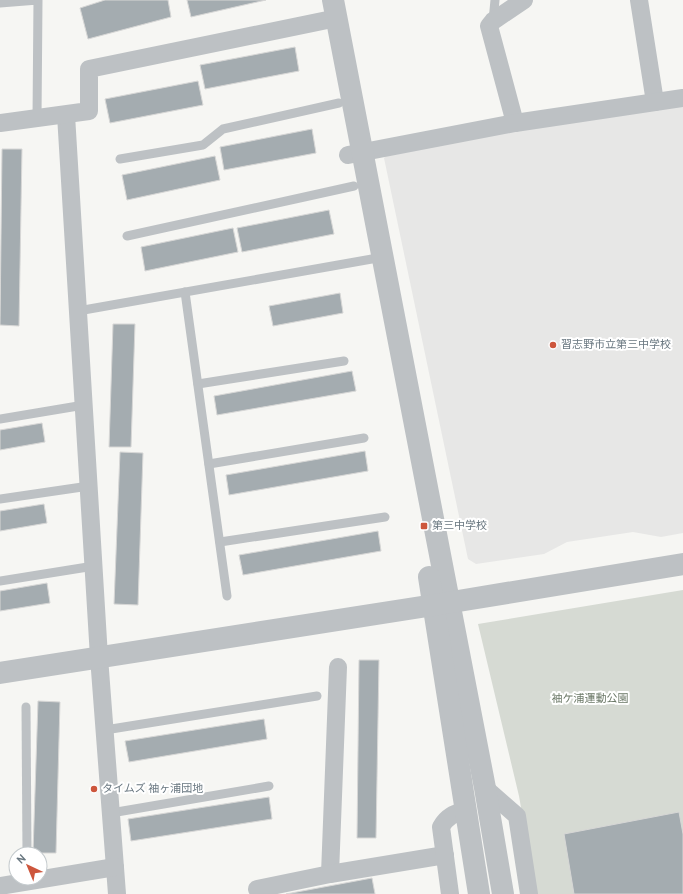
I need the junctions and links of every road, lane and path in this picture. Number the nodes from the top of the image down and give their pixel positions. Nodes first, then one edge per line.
1 (319, 0) edge
2 (495, 0) edge
3 (524, 0) edge
4 (638, 0) edge
5 (0, 3) edge
6 (331, 13) edge
7 (493, 21) junction
8 (683, 98) edge
9 (655, 102) junction
10 (339, 104) junction
11 (66, 115) junction
12 (37, 118) junction
13 (0, 123) edge
14 (515, 123) junction
15 (355, 154) junction
16 (120, 159) dead end
17 (354, 186) junction
18 (127, 236) dead end
19 (376, 258) junction
20 (185, 292) junction
21 (78, 311) junction
22 (344, 361) dead end
23 (198, 384) junction
24 (84, 405) junction
25 (0, 419) edge
26 (364, 438) dead end
27 (209, 464) junction
28 (89, 486) junction
29 (0, 499) edge
30 (385, 517) dead end
31 (220, 542) junction
32 (683, 564) edge
33 (94, 566) junction
34 (0, 581) edge
35 (227, 596) dead end
36 (442, 604) junction
37 (100, 657) junction
38 (338, 667) dead end
39 (0, 673) edge
40 (317, 696) dead end
41 (26, 707) dead end
42 (105, 730) junction
43 (269, 786) dead end
44 (485, 788) junction
45 (466, 810) junction
46 (111, 813) junction
47 (27, 846) edge
48 (445, 855) junction
49 (115, 867) junction
50 (330, 874) junction
51 (48, 877) edge
52 (257, 889) dead end
53 (117, 894) edge
54 (450, 894) edge
55 (479, 894) edge
56 (503, 894) edge
57 (529, 894) edge

1 - 6 street
2 - 7 lane
3 - 7 street
4 - 9 street
5 - 12 lane
6 - 10 street
6 - 11 street
6 - 15 street
7 - 14 street
8 - 9 street
9 - 14 street
10 - 15 street
10 - 16 lane
11 - 12 street
11 - 21 street
12 - 13 street
14 - 15 street
15 - 17 street
15 - 19 street
17 - 18 lane
17 - 19 street
19 - 20 lane
19 - 36 street
20 - 21 lane
20 - 23 lane
21 - 24 street
22 - 23 lane
23 - 27 lane
24 - 25 lane
24 - 28 street
26 - 27 lane
27 - 31 lane
28 - 29 lane
28 - 33 street
30 - 31 lane
31 - 35 lane
32 - 36 street
33 - 34 lane
33 - 37 street
36 - 37 street
36 - 44 street
36 - 45 street
37 - 39 street
37 - 42 street
38 - 50 street
40 - 42 lane
41 - 47 lane
42 - 46 street
43 - 46 lane
44 - 56 street
44 - 57 street
45 - 48 street
45 - 55 street
46 - 49 street
48 - 50 street
48 - 54 street
49 - 51 street
49 - 53 street
50 - 52 street

